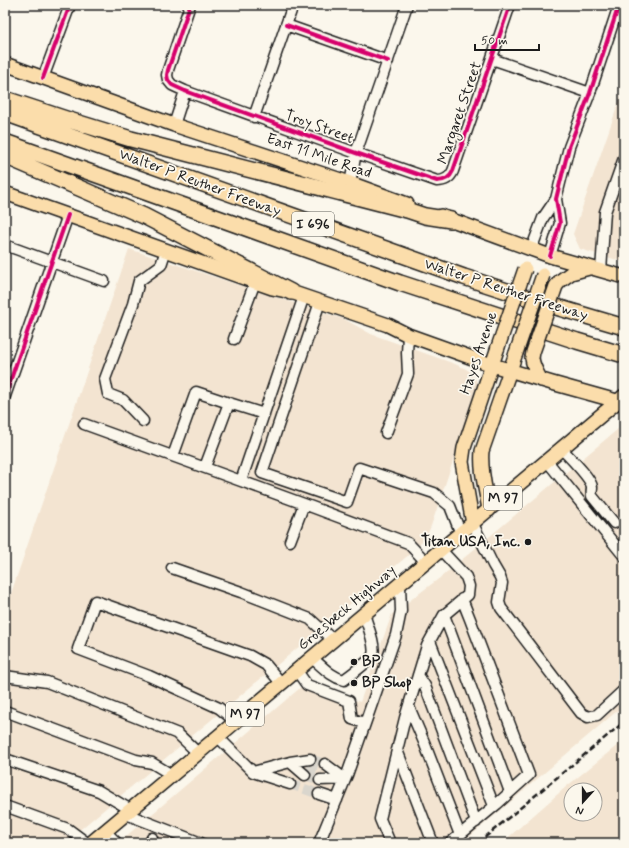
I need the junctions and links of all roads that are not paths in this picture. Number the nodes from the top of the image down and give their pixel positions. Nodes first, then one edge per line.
1 (70, 5) edge
2 (190, 5) edge
3 (293, 5) edge
4 (407, 5) edge
5 (510, 5) edge
6 (620, 5) edge
7 (286, 25) junction
8 (492, 59) junction
9 (388, 61) junction
10 (5, 64) edge
11 (43, 78) junction
12 (185, 91) junction
13 (590, 93) junction
14 (5, 99) edge
15 (5, 114) edge
16 (254, 117) junction
17 (174, 125) junction
18 (5, 142) edge
19 (356, 153) junction
20 (5, 156) edge
21 (624, 158) edge
22 (445, 180) joint
23 (350, 183) junction
24 (5, 193) edge
25 (556, 199) junction
26 (68, 215) junction
27 (452, 220) junction
28 (5, 246) edge
29 (166, 250) junction
30 (532, 250) junction
31 (550, 256) junction
32 (51, 262) junction
33 (595, 269) junction
34 (624, 277) edge
35 (104, 281) dead end
36 (255, 282) junction
37 (298, 294) junction
38 (320, 302) junction
39 (624, 328) edge
40 (408, 335) junction
41 (234, 339) dead end
42 (624, 354) edge
43 (492, 365) junction
44 (510, 371) junction
45 (541, 380) junction
46 (5, 396) edge
47 (622, 400) edge
48 (229, 403) junction
49 (264, 414) junction
50 (143, 421) dead end
51 (84, 424) dead end
52 (386, 433) dead end
53 (562, 449) junction
54 (173, 456) junction
55 (547, 461) junction
56 (205, 468) junction
57 (241, 481) junction
58 (304, 504) junction
59 (489, 510) junction
60 (614, 523) dead end
61 (473, 524) junction
62 (461, 534) junction
63 (290, 541) dead end
64 (441, 550) junction
65 (624, 556) edge
66 (426, 562) junction
67 (172, 568) dead end
68 (400, 585) junction
69 (462, 599) junction
70 (364, 614) junction
71 (444, 615) junction
72 (333, 640) junction
73 (430, 641) junction
74 (312, 658) junction
75 (297, 671) junction
76 (418, 675) junction
77 (5, 676) edge
78 (282, 684) junction
79 (624, 690) edge
80 (409, 706) junction
81 (5, 711) edge
82 (236, 722) junction
83 (366, 723) junction
84 (218, 737) junction
85 (397, 750) junction
86 (198, 753) junction
87 (5, 759) edge
88 (290, 762) junction
89 (253, 772) junction
90 (322, 772) tunnel mouth
91 (172, 775) junction
92 (345, 779) junction
93 (290, 784) tunnel mouth
94 (510, 792) junction
95 (319, 794) tunnel mouth
96 (337, 800) junction
97 (5, 806) edge
98 (494, 806) junction
99 (128, 812) junction
100 (476, 822) junction
101 (105, 831) junction
102 (460, 835) junction
103 (87, 843) edge
104 (91, 843) edge
105 (117, 843) edge
106 (201, 843) edge
107 (319, 843) edge
108 (390, 843) edge
109 (433, 843) edge
110 (450, 843) edge

1 - 11 street
2 - 12 street, Troy Street
3 - 7 street
4 - 9 street
5 - 8 street, Margaret Street
6 - 13 street, Hayes Avenue
7 - 9 street
7 - 16 street
8 - 13 street
8 - 22 street, Margaret Street
9 - 19 street
10 - 11 main road, East 11 Mile Road
11 - 17 main road, East 11 Mile Road
12 - 16 street, Troy Street
12 - 17 street
13 - 25 street, Hayes Avenue
14 - 27 highway
15 - 39 highway, Walter P Reuther Freeway / I 696
16 - 19 street, Troy Street
17 - 23 main road, East 11 Mile Road
18 - 42 highway, Walter P Reuther Freeway / I 696
19 - 22 street, Troy Street
19 - 23 street
20 - 37 highway
21 - 33 street
23 - 27 main road, East 11 Mile Road
24 - 26 main road
25 - 30 street, Hayes Avenue
25 - 31 street, Hayes Avenue
26 - 29 main road
26 - 32 street
27 - 30 main road, East 11 Mile Road
28 - 32 street
29 - 36 main road
29 - 50 street
30 - 31 main road, East 11 Mile Road
30 - 43 main road, Hayes Avenue, bridge
31 - 33 main road, East 11 Mile Road
31 - 44 main road, Hayes Avenue, bridge
32 - 35 street
32 - 46 street
33 - 34 main road, East 11 Mile Road
33 - 45 main road, bridge
36 - 37 main road
36 - 41 street
37 - 38 main road
37 - 49 street
38 - 40 main road
38 - 62 street
40 - 43 main road
40 - 52 street
43 - 44 main road
43 - 61 main road, Hayes Avenue
44 - 45 main road
44 - 59 main road, Hayes Avenue
45 - 47 main road
47 - 53 main road, Groesbeck Highway / M 97
48 - 49 street
48 - 54 street
48 - 56 street
49 - 57 street
51 - 54 street
53 - 55 main road, Groesbeck Highway / M 97
53 - 60 street
54 - 56 street
55 - 59 main road, Groesbeck Highway / M 97
55 - 65 street
56 - 57 street
57 - 58 street
58 - 63 street
58 - 66 street
59 - 61 main road, Groesbeck Highway / M 97
61 - 62 main road, Groesbeck Highway / M 97
61 - 79 street
62 - 64 main road, Groesbeck Highway / M 97
64 - 66 main road, Groesbeck Highway / M 97
64 - 69 street
66 - 68 main road, Groesbeck Highway / M 97
67 - 72 street
68 - 70 main road, Groesbeck Highway / M 97
68 - 83 street
69 - 71 street
69 - 94 street
70 - 72 main road, Groesbeck Highway / M 97
70 - 74 street
71 - 73 street
71 - 94 street
72 - 74 main road, Groesbeck Highway / M 97
73 - 76 street
73 - 98 street
74 - 75 main road, Groesbeck Highway / M 97
75 - 78 main road, Groesbeck Highway / M 97
75 - 83 street
76 - 80 street
76 - 100 street
77 - 86 street
78 - 82 main road, Groesbeck Highway / M 97
78 - 82 street
80 - 85 street
80 - 102 street
81 - 91 street
82 - 84 main road, Groesbeck Highway / M 97
83 - 92 street
84 - 86 main road, Groesbeck Highway / M 97
84 - 89 street
85 - 108 street
85 - 109 street
86 - 91 main road, Groesbeck Highway / M 97
87 - 99 street
88 - 88 street
88 - 89 street
89 - 93 street
90 - 92 street
91 - 99 main road, Groesbeck Highway / M 97
92 - 96 street
94 - 98 street
95 - 96 street
96 - 107 street
97 - 103 street
98 - 100 street
99 - 101 main road, Groesbeck Highway / M 97
99 - 106 street
100 - 102 street
101 - 104 main road, Groesbeck Highway / M 97
101 - 105 street
102 - 110 street

